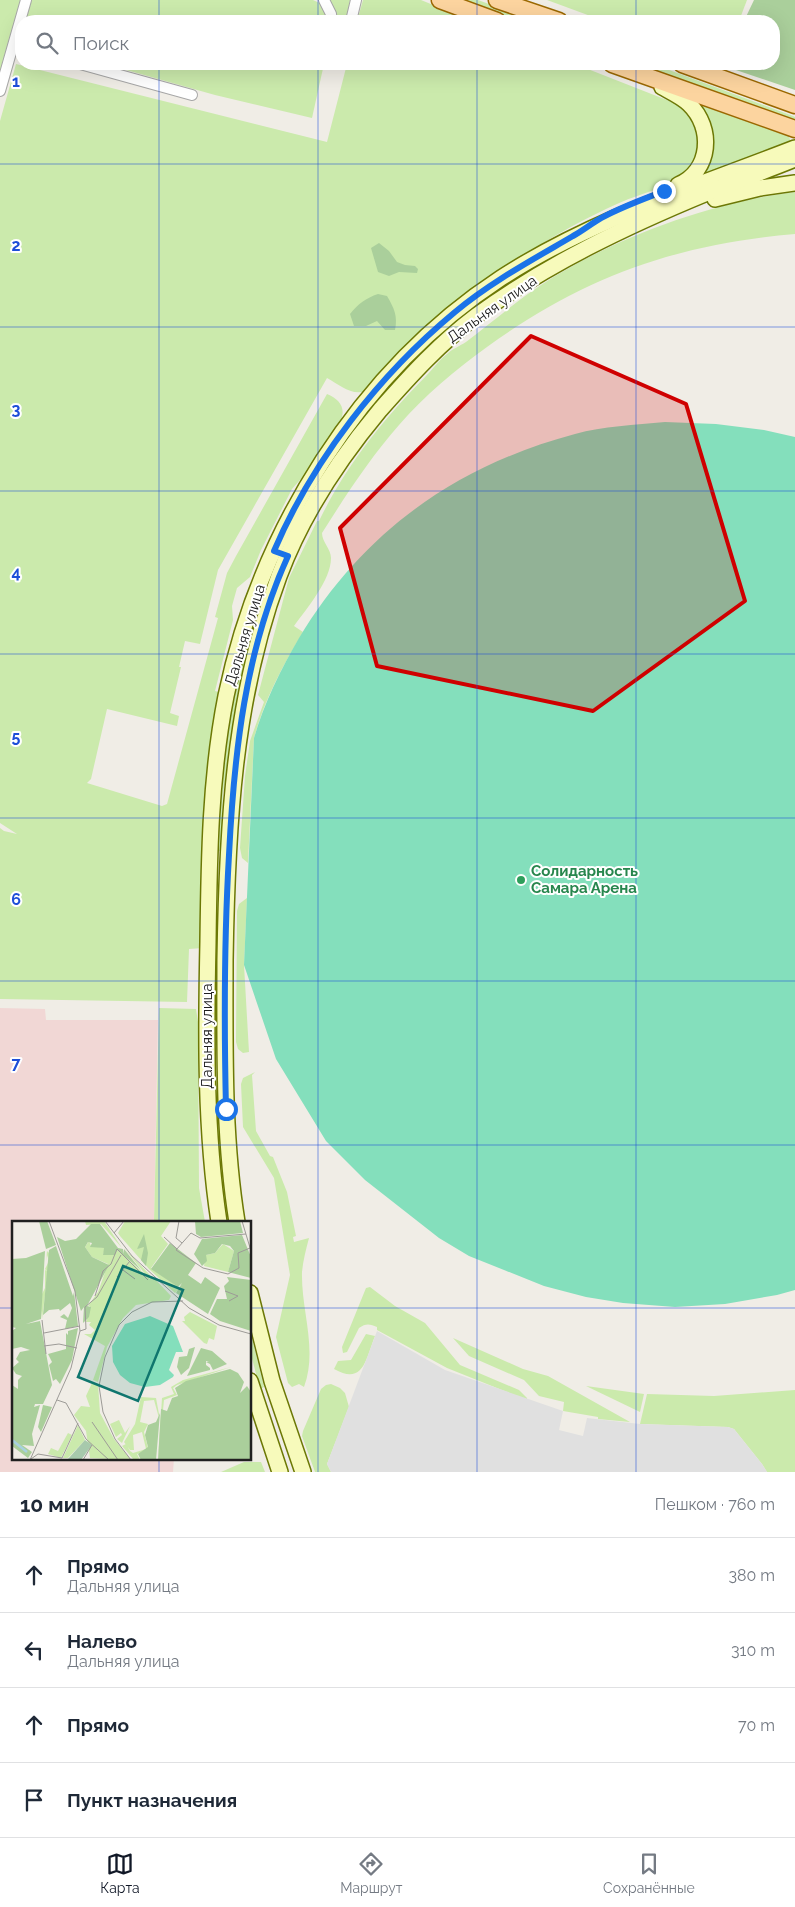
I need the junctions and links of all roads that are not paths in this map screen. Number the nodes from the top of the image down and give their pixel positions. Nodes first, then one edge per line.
1 (26, 0) edge
2 (324, 0) edge
3 (356, 0) edge
4 (440, 0) edge
5 (497, 0) edge
6 (23, 15) edge
7 (331, 15) edge
8 (352, 15) edge
9 (481, 15) edge
10 (541, 15) edge
11 (15, 52) edge
12 (102, 70) edge
13 (629, 70) edge
14 (699, 70) edge
15 (635, 72) junction
16 (0, 91) edge
17 (192, 94) dead end
18 (795, 105) edge
19 (795, 128) edge
20 (795, 148) edge
21 (795, 159) edge
22 (795, 183) edge
23 (633, 226) junction
24 (574, 236) junction
25 (281, 554) junction
26 (209, 877) junction
27 (228, 878) junction
28 (207, 1065) junction
29 (225, 1066) junction
30 (220, 1221) edge
31 (237, 1221) edge
32 (251, 1297) edge
33 (251, 1384) edge
34 (283, 1416) junction
35 (263, 1424) junction
36 (280, 1472) edge
37 (303, 1472) edge

1 - 6 street
2 - 7 street
3 - 8 street
4 - 9 main road
5 - 10 main road
11 - 16 street
12 - 17 street
13 - 15 main road
14 - 18 main road
15 - 19 main road
15 - 24 main road
20 - 24 main road, Дальняя улица
21 - 23 main road, Дальняя улица
22 - 23 main road
23 - 25 main road, Дальняя улица
24 - 25 main road, Дальняя улица
25 - 26 main road, Дальняя улица
25 - 27 main road, Дальняя улица
26 - 27 main road
26 - 28 main road, Дальняя улица
27 - 29 main road, Дальняя улица
28 - 29 main road
28 - 30 main road, Дальняя улица
29 - 31 main road, Дальняя улица
32 - 34 main road
33 - 35 main road
34 - 35 main road
34 - 37 main road
35 - 36 main road

